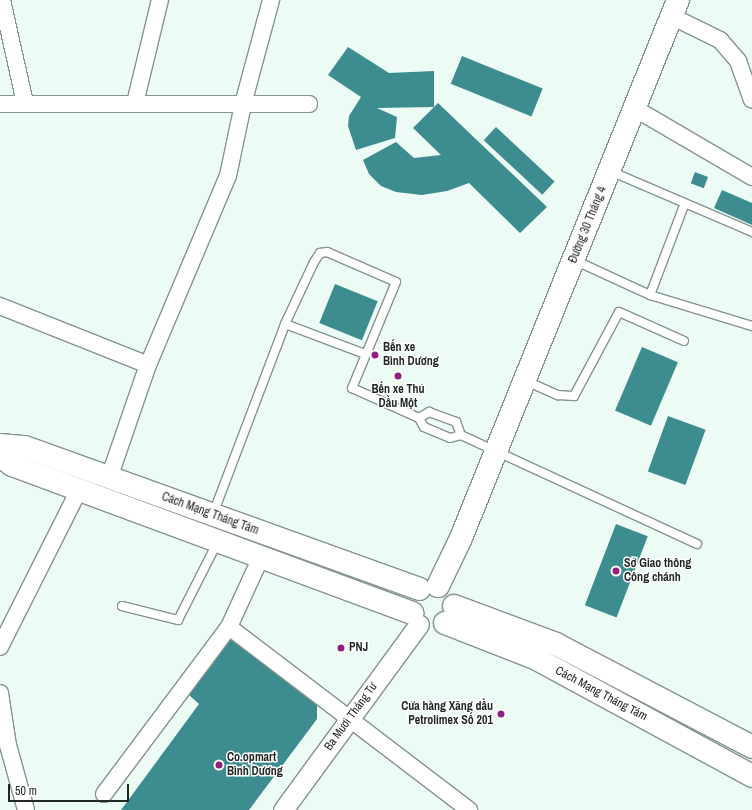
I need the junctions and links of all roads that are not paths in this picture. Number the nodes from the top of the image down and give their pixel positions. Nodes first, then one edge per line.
1 (2, 0) edge
2 (160, 0) edge
3 (271, 0) edge
4 (674, 8) edge
5 (752, 100) edge
6 (24, 103) junction
7 (135, 103) junction
8 (0, 104) edge
9 (243, 104) junction
10 (309, 104) dead end
11 (634, 108) junction
12 (610, 171) junction
13 (752, 177) edge
14 (685, 203) junction
15 (752, 232) edge
16 (574, 260) junction
17 (650, 294) junction
18 (0, 306) edge
19 (285, 324) junction
20 (752, 326) edge
21 (684, 341) dead end
22 (365, 354) junction
23 (148, 365) junction
24 (525, 381) junction
25 (419, 418) junction
26 (461, 435) junction
27 (0, 445) edge
28 (496, 450) junction
29 (0, 456) edge
30 (109, 478) junction
31 (79, 490) junction
32 (212, 515) junction
33 (218, 541) junction
34 (697, 544) dead end
35 (261, 557) junction
36 (428, 587) junction
37 (122, 606) dead end
38 (449, 614) junction
39 (415, 619) junction
40 (229, 627) junction
41 (0, 647) edge
42 (0, 693) edge
43 (351, 717) junction
44 (752, 747) edge
45 (752, 776) edge
46 (104, 794) dead end
47 (26, 810) edge
48 (283, 810) edge
49 (469, 810) edge

1 - 6 street
2 - 7 street
3 - 9 street
4 - 5 street
4 - 11 main road, Đường 30 Tháng 4
6 - 7 street
6 - 8 street
7 - 9 street
9 - 10 street
9 - 23 street
11 - 12 main road, Đường 30 Tháng 4
11 - 13 street
12 - 14 lane
12 - 16 main road, Đường 30 Tháng 4
14 - 15 lane
14 - 17 lane
16 - 17 lane
16 - 24 main road, Đường 30 Tháng 4
17 - 20 lane
18 - 23 street
19 - 22 lane
19 - 22 lane
19 - 32 lane
21 - 24 lane
22 - 25 lane
23 - 30 street
24 - 28 main road, Đường 30 Tháng 4
25 - 26 lane
25 - 26 lane
26 - 28 lane
27 - 30 main road, Cách Mạng Tháng Tám
28 - 34 lane
28 - 36 main road
29 - 31 main road, Cách Mạng Tháng Tám
30 - 32 main road, Cách Mạng Tháng Tám
31 - 33 main road, Cách Mạng Tháng Tám
31 - 41 street
32 - 36 main road, Cách Mạng Tháng Tám
33 - 35 main road, Cách Mạng Tháng Tám
33 - 37 lane
35 - 39 main road, Cách Mạng Tháng Tám
35 - 40 street
36 - 38 main road
36 - 39 main road
38 - 39 main road
38 - 44 main road, Cách Mạng Tháng Tám
38 - 45 main road, Cách Mạng Tháng Tám
39 - 43 street, Ba Mươi Tháng Tư
40 - 43 street
40 - 46 street
42 - 47 street
43 - 48 street, Ba Mươi Tháng Tư
43 - 49 street

